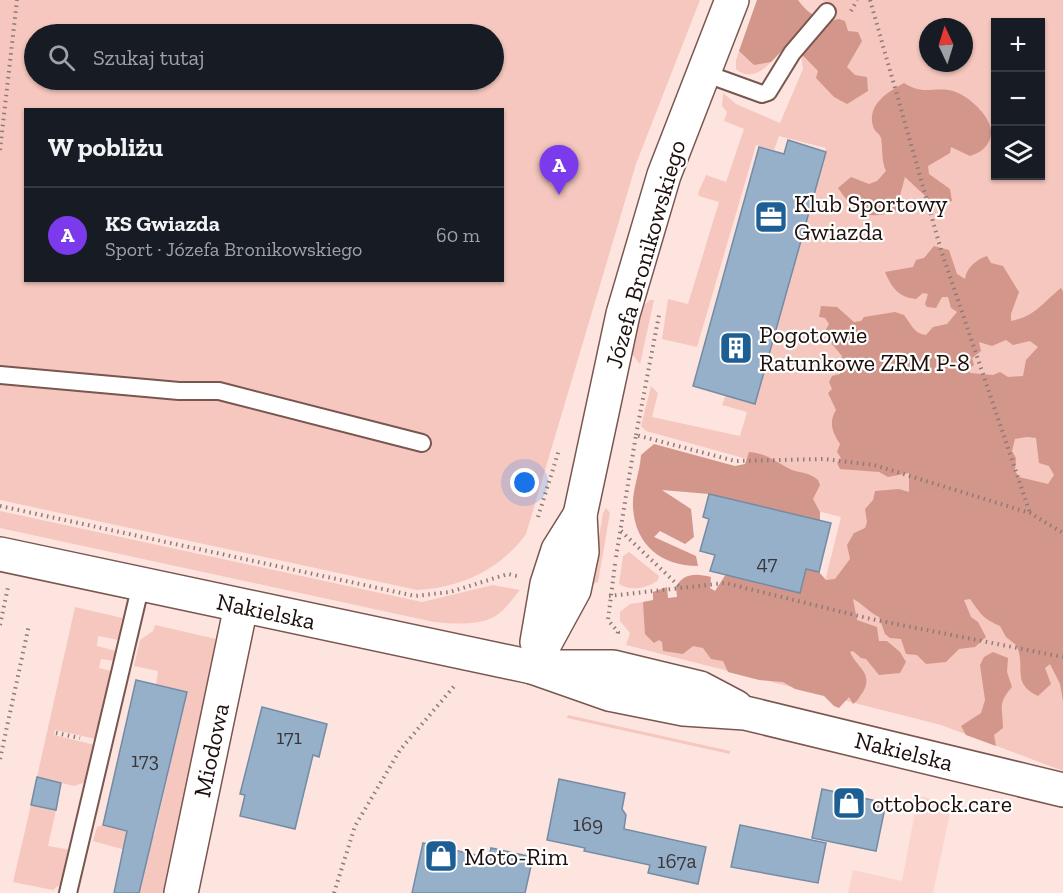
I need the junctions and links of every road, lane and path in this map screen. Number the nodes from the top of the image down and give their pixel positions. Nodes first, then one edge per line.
1 (17, 0) edge
2 (732, 0) edge
3 (870, 0) edge
4 (828, 12) dead end
5 (704, 73) junction
6 (0, 150) edge
7 (0, 375) edge
8 (422, 443) dead end
9 (0, 506) edge
10 (1030, 513) junction
11 (621, 530) junction
12 (1063, 533) edge
13 (0, 554) edge
14 (141, 584) junction
15 (8, 586) dead end
16 (560, 587) junction
17 (681, 589) junction
18 (610, 596) junction
19 (241, 606) junction
20 (29, 625) dead end
21 (0, 626) edge
22 (1063, 657) edge
23 (532, 667) junction
24 (456, 683) dead end
25 (0, 759) edge
26 (1063, 790) edge
27 (68, 893) edge
28 (181, 893) edge
29 (334, 893) edge

1 - 6 path
2 - 5 main road, Józefa Bronikowskiego
3 - 10 path
4 - 5 lane
5 - 16 main road, Józefa Bronikowskiego
7 - 8 lane
9 - 16 path
10 - 11 path
10 - 12 path
11 - 17 path
11 - 18 path
13 - 14 main road, Nakielska
14 - 19 main road, Nakielska
14 - 27 lane
15 - 21 path
16 - 18 path
16 - 23 main road, Józefa Bronikowskiego
17 - 18 path
17 - 22 path
19 - 23 main road, Nakielska
19 - 28 main road, Miodowa
20 - 25 path
23 - 26 main road, Nakielska
24 - 29 path

